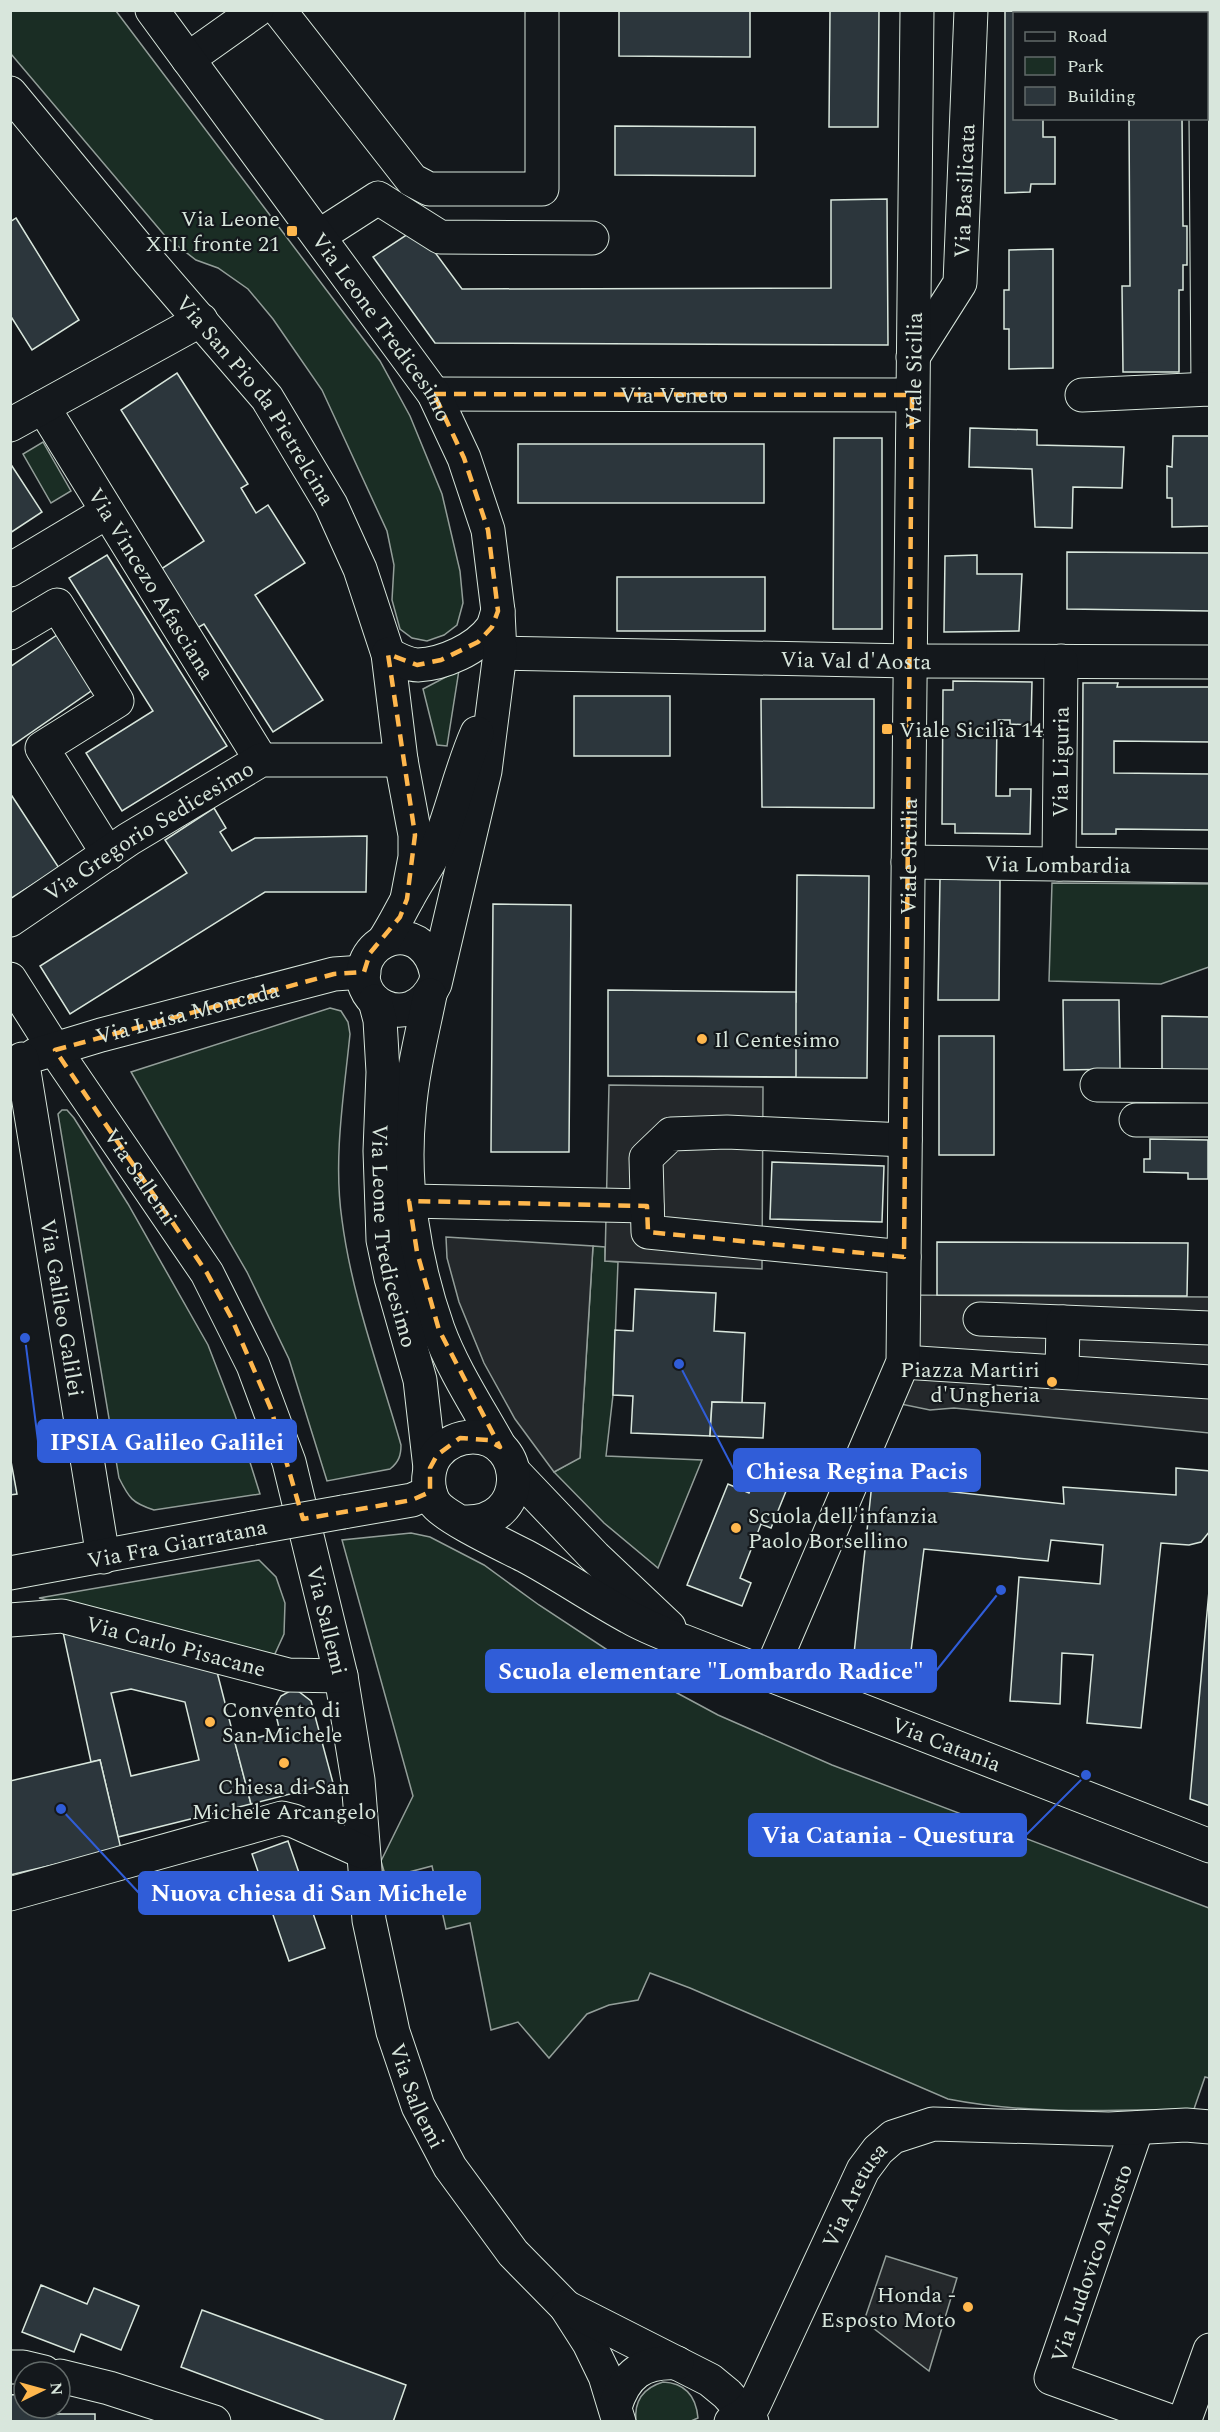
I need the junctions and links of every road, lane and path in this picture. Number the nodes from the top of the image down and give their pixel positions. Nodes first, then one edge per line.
1 (152, 10) edge
2 (257, 10) edge
3 (279, 10) edge
4 (542, 10) edge
5 (917, 10) edge
6 (970, 10) edge
7 (188, 59) junction
8 (10, 93) edge
9 (1206, 120) edge
10 (319, 236) junction
11 (592, 238) dead end
12 (201, 320) junction
13 (914, 357) junction
14 (1209, 389) edge
15 (434, 394) junction
16 (912, 395) junction
17 (1082, 395) dead end
18 (43, 407) junction
19 (10, 425) edge
20 (106, 512) junction
21 (10, 570) edge
22 (498, 611) junction
23 (10, 633) edge
24 (388, 654) junction
25 (500, 654) junction
26 (910, 661) junction
27 (1061, 661) junction
28 (1209, 662) edge
29 (495, 689) junction
30 (261, 760) junction
31 (401, 760) junction
32 (108, 854) junction
33 (908, 862) junction
34 (1059, 864) junction
35 (1209, 866) edge
36 (407, 899) junction
37 (10, 920) edge
38 (383, 942) junction
39 (10, 979) edge
40 (433, 984) junction
41 (370, 987) junction
42 (55, 1050) junction
43 (16, 1061) edge
44 (1097, 1085) dead end
45 (1209, 1086) edge
46 (1136, 1120) dead end
47 (1209, 1120) edge
48 (22, 1136) edge
49 (905, 1140) junction
50 (409, 1201) junction
51 (647, 1206) junction
52 (904, 1257) junction
53 (980, 1319) dead end
54 (1064, 1322) junction
55 (1209, 1328) edge
56 (903, 1362) junction
57 (1062, 1372) junction
58 (1209, 1382) edge
59 (506, 1459) junction
60 (430, 1480) junction
61 (464, 1522) junction
62 (103, 1557) junction
63 (10, 1573) edge
64 (10, 1620) edge
65 (683, 1641) junction
66 (769, 1675) junction
67 (341, 1676) junction
68 (1209, 1846) edge
69 (363, 1852) junction
70 (10, 1894) edge
71 (1137, 2127) junction
72 (1209, 2127) edge
73 (566, 2307) junction
74 (1209, 2350) edge
75 (677, 2363) junction
76 (72, 2379) edge
77 (617, 2414) edge
78 (743, 2419) edge
79 (214, 2421) edge
80 (1173, 2421) edge
81 (1184, 2421) edge

1 - 7 street, Via Leone Tredicesimo
2 - 7 street
3 - 4 street
5 - 13 street, Viale Sicilia
6 - 13 street, Via Basilicata
7 - 10 street, Via Leone Tredicesimo
8 - 12 street, Via San Pio da Pietrelcina
9 - 14 street
10 - 11 street
10 - 15 street, Via Leone Tredicesimo
12 - 18 street
12 - 24 street, Via San Pio da Pietrelcina
13 - 16 street, Viale Sicilia
14 - 17 street
15 - 16 street, Via Veneto
15 - 22 street, Via Leone Tredicesimo
16 - 26 street, Viale Sicilia
18 - 19 street
18 - 20 street, Via Vincezo Afasciana
20 - 21 street
20 - 30 street, Via Vincezo Afasciana
22 - 24 street
22 - 25 street, Via Leone Tredicesimo
23 - 32 street
24 - 31 street, Via San Pio da Pietrelcina
25 - 26 street, Via Val d'Aosta
25 - 29 street, Via Leone Tredicesimo
26 - 27 street, Via Val d'Aosta
26 - 33 street, Viale Sicilia
27 - 28 street, Via Val d'Aosta
27 - 34 street, Via Liguria
29 - 36 street
29 - 40 street, Via Leone Tredicesimo
30 - 31 street, Via Gregorio Sedicesimo
30 - 32 street, Via Gregorio Sedicesimo
31 - 36 street, Via San Pio da Pietrelcina
32 - 37 street, Via Gregorio Sedicesimo
33 - 34 street, Via Lombardia
33 - 49 street, Viale Sicilia
34 - 35 street, Via Lombardia
36 - 38 street
38 - 40 street
38 - 41 street
39 - 42 street, Via Sallemi
40 - 41 street
40 - 50 street, Via Leone Tredicesimo
41 - 42 street, Via Luisa Moncada
41 - 60 street, Via Leone Tredicesimo
42 - 43 street, Via Luisa Moncada
42 - 67 street, Via Sallemi
43 - 48 street, Via Galileo Galilei
44 - 45 street
46 - 47 street
48 - 62 street, Via Galileo Galilei
49 - 51 street
49 - 52 street, Viale Sicilia
50 - 51 street
50 - 59 street, Via Leone Tredicesimo
51 - 52 street
52 - 56 street, Viale Sicilia
53 - 54 street
54 - 55 street
54 - 57 street
56 - 57 street
56 - 66 street, Viale Sicilia
57 - 58 street
59 - 60 street
59 - 61 street
59 - 65 street
60 - 61 street
60 - 62 street, Via Fra Giarratana, bridge
61 - 65 street, Via Catania
62 - 63 street, Via Fra Giarratana
64 - 67 street, Via Carlo Pisacane
65 - 66 street, Via Catania
66 - 68 street, Via Catania
67 - 69 street, Via Sallemi
69 - 70 street
69 - 73 street, Via Sallemi
71 - 72 street, Via Aretusa
71 - 78 street, Via Aretusa
71 - 80 street, Via Ludovico Ariosto
73 - 75 street, Via Sallemi
73 - 77 street, Via Sallemi
74 - 81 street
75 - 77 street
75 - 78 street, Via Sallemi
76 - 79 street

